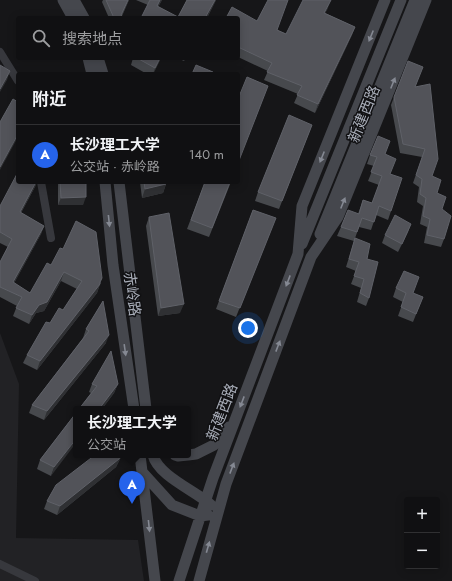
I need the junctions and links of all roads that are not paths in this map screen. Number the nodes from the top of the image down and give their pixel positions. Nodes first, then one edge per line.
1 (63, 0) edge
2 (74, 0) edge
3 (386, 0) edge
4 (401, 0) edge
5 (415, 0) edge
6 (426, 0) edge
7 (72, 16) edge
8 (83, 16) edge
9 (0, 52) edge
10 (88, 60) edge
11 (99, 60) edge
12 (92, 72) edge
13 (102, 72) edge
14 (16, 78) edge
15 (41, 184) edge
16 (105, 184) edge
17 (119, 184) edge
18 (51, 238) dead end
19 (298, 254) junction
20 (311, 257) junction
21 (134, 406) edge
22 (146, 406) edge
23 (235, 419) junction
24 (191, 455) edge
25 (140, 458) edge
26 (154, 458) edge
27 (143, 473) junction
28 (205, 500) junction
29 (219, 509) junction
30 (200, 516) junction
31 (0, 564) edge
32 (35, 581) edge
33 (155, 581) edge
34 (179, 581) edge
35 (199, 581) edge

1 - 7 main road
2 - 8 main road
3 -> 19 main road, 新建西路
4 - 19 main road, 新建西路
5 - 20 main road, 新建西路
20 -> 6 main road, 新建西路
9 - 14 street
10 - 12 main road
11 - 13 main road
15 - 18 street
16 -> 21 main road, 赤岭路
17 - 22 main road, 赤岭路
19 -> 23 main road, 新建西路
29 -> 20 main road, 新建西路
23 - 24 main road
23 - 28 main road, 新建西路
25 - 27 main road
26 - 28 main road
27 - 30 main road
27 -> 33 main road
28 - 29 main road
28 - 30 main road, 新建西路
29 - 30 main road
35 -> 29 main road
30 - 34 main road, 新建西路
31 - 32 street

